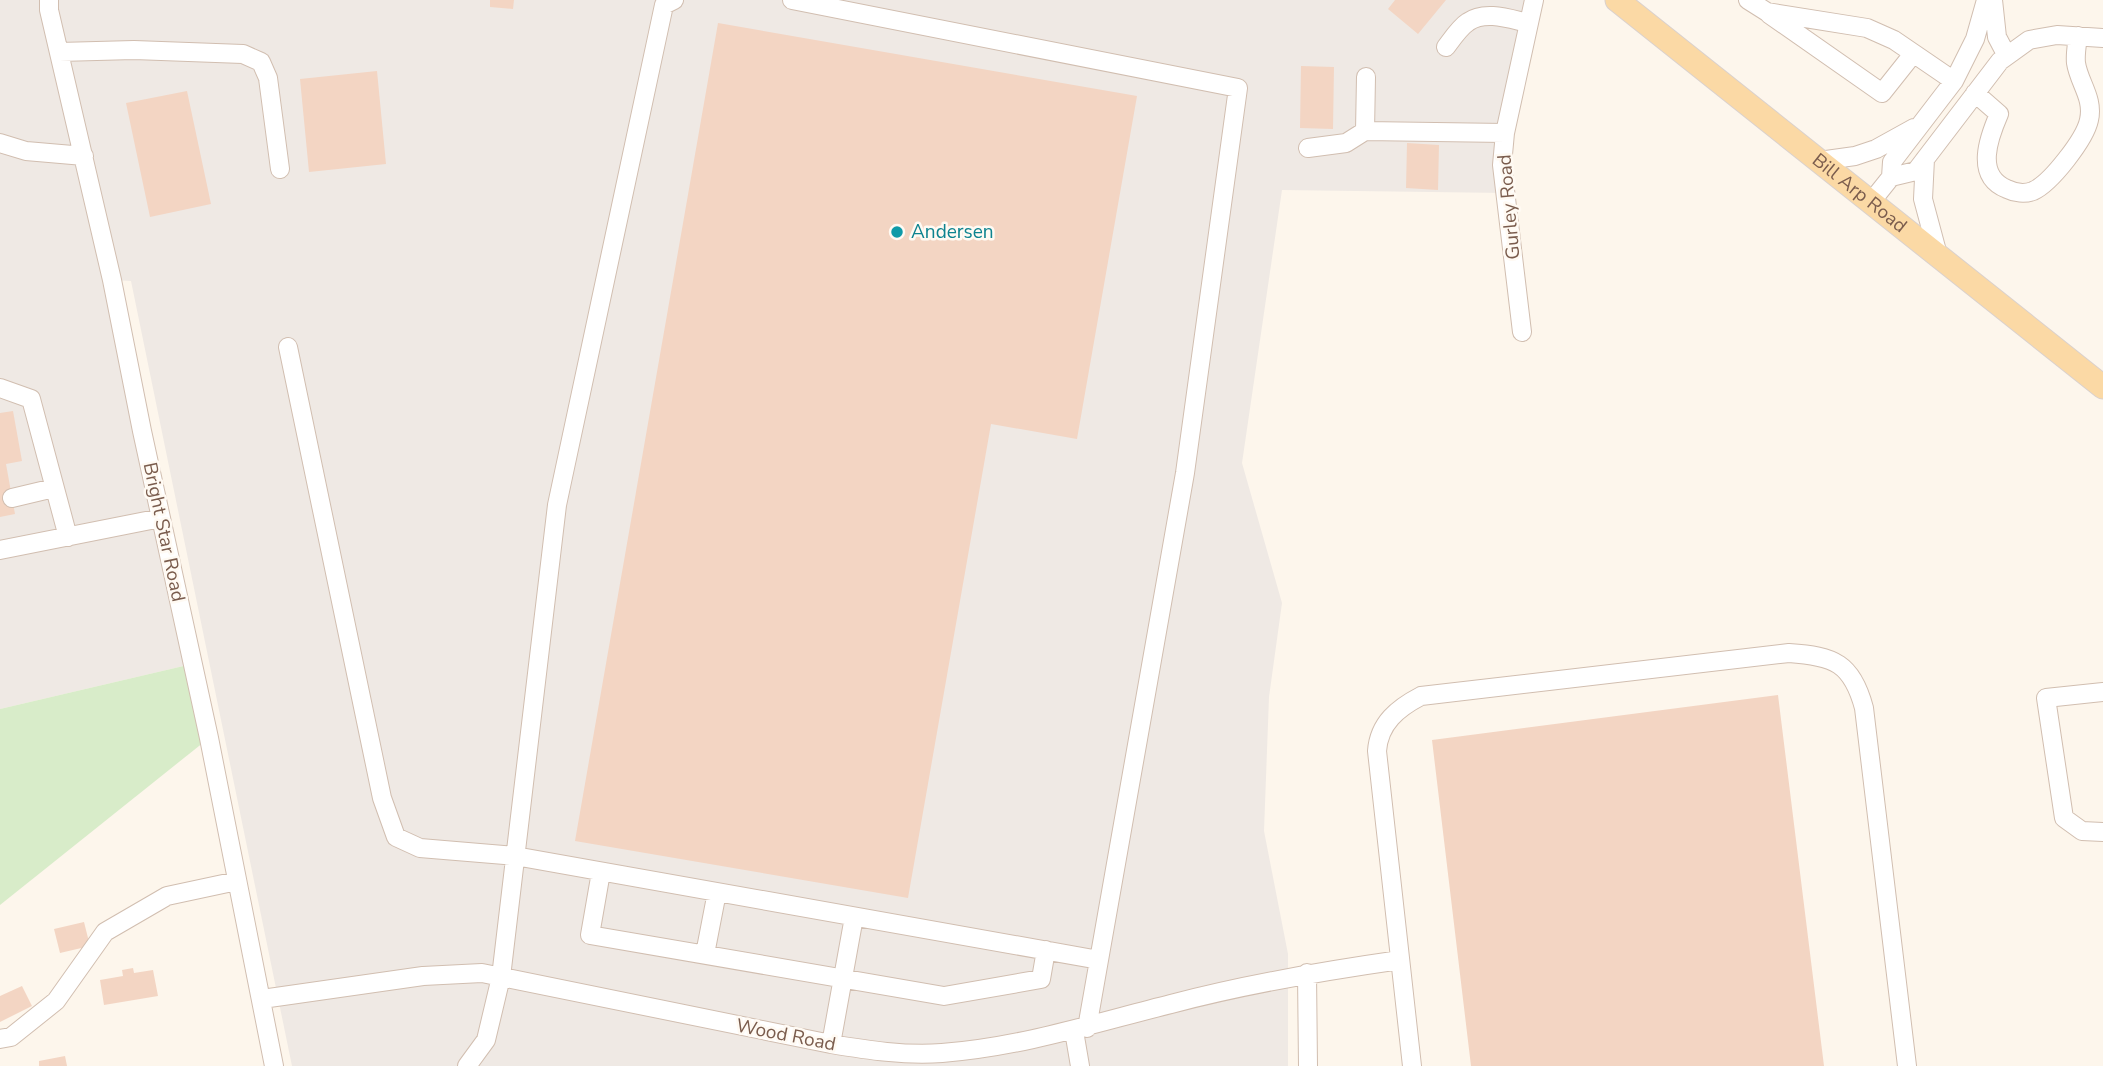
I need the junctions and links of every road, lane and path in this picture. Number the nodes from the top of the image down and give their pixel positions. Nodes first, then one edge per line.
1 (49, 0) edge
2 (674, 0) edge
3 (792, 0) edge
4 (1534, 0) edge
5 (1617, 0) edge
6 (1748, 0) edge
7 (1986, 0) edge
8 (1993, 0) edge
9 (1767, 12) junction
10 (1528, 23) junction
11 (2078, 36) junction
12 (2103, 38) edge
13 (1446, 47) dead end
14 (59, 52) junction
15 (1913, 54) junction
16 (2007, 56) junction
17 (1366, 77) dead end
18 (1954, 81) junction
19 (1975, 93) junction
20 (1920, 125) junction
21 (1365, 131) junction
22 (1504, 132) junction
23 (0, 144) edge
24 (1308, 148) dead end
25 (84, 156) junction
26 (1925, 159) junction
27 (1819, 160) junction
28 (280, 169) dead end
29 (1892, 177) junction
30 (1871, 202) junction
31 (1938, 255) junction
32 (1522, 332) dead end
33 (288, 347) dead end
34 (2103, 387) edge
35 (0, 388) edge
36 (54, 488) junction
37 (12, 498) dead end
38 (161, 518) junction
39 (68, 537) junction
40 (0, 550) edge
41 (2103, 692) edge
42 (2103, 832) edge
43 (515, 856) junction
44 (601, 872) junction
45 (237, 881) junction
46 (717, 892) junction
47 (854, 917) junction
48 (1046, 950) junction
49 (705, 954) junction
50 (1099, 960) junction
51 (1400, 960) junction
52 (1307, 973) junction
53 (501, 977) junction
54 (843, 978) junction
55 (262, 999) junction
56 (1080, 1029) junction
57 (0, 1040) edge
58 (831, 1044) junction
59 (274, 1066) edge
60 (467, 1066) edge
61 (1080, 1066) edge
62 (1308, 1066) edge
63 (1412, 1066) edge
64 (1907, 1066) edge

1 - 14 street, Bright Star Road
2 - 43 street
3 - 50 street
4 - 10 street, Gurley Road
5 - 27 main road, Bill Arp Road
6 - 9 street
7 - 18 street
8 - 16 street
9 - 15 street
9 - 15 street
10 - 13 street
10 - 22 street, Gurley Road
11 - 12 street
11 - 16 street
11 - 19 street
14 - 25 street, Bright Star Road
14 - 28 street
15 - 18 street
16 - 19 street
17 - 21 street
18 - 20 street
19 - 26 street
20 - 27 street
20 - 29 street
21 - 22 street
21 - 24 street
22 - 32 street, Gurley Road
23 - 25 street
25 - 38 street, Bright Star Road
26 - 29 street
26 - 31 street
27 - 30 main road, Bill Arp Road
29 - 30 street
30 - 31 main road, Bill Arp Road
31 - 34 main road, Bill Arp Road
33 - 43 street
35 - 36 street
36 - 37 street
36 - 39 street
38 - 39 street
38 - 45 street, Bright Star Road
39 - 40 street
41 - 42 street
43 - 44 street
43 - 53 street
44 - 46 street
44 - 49 street
45 - 55 street, Bright Star Road
45 - 57 street
46 - 47 street
46 - 49 street
47 - 48 street
47 - 54 street
48 - 50 street
48 - 54 street
49 - 54 street
50 - 56 street
51 - 52 street, Wood Road
51 - 63 street
51 - 64 street
52 - 56 street, Wood Road
52 - 62 street
53 - 55 street, Wood Road
53 - 58 street, Wood Road
53 - 60 street
54 - 58 street
55 - 59 street, Bright Star Road
56 - 58 street, Wood Road
56 - 61 street

